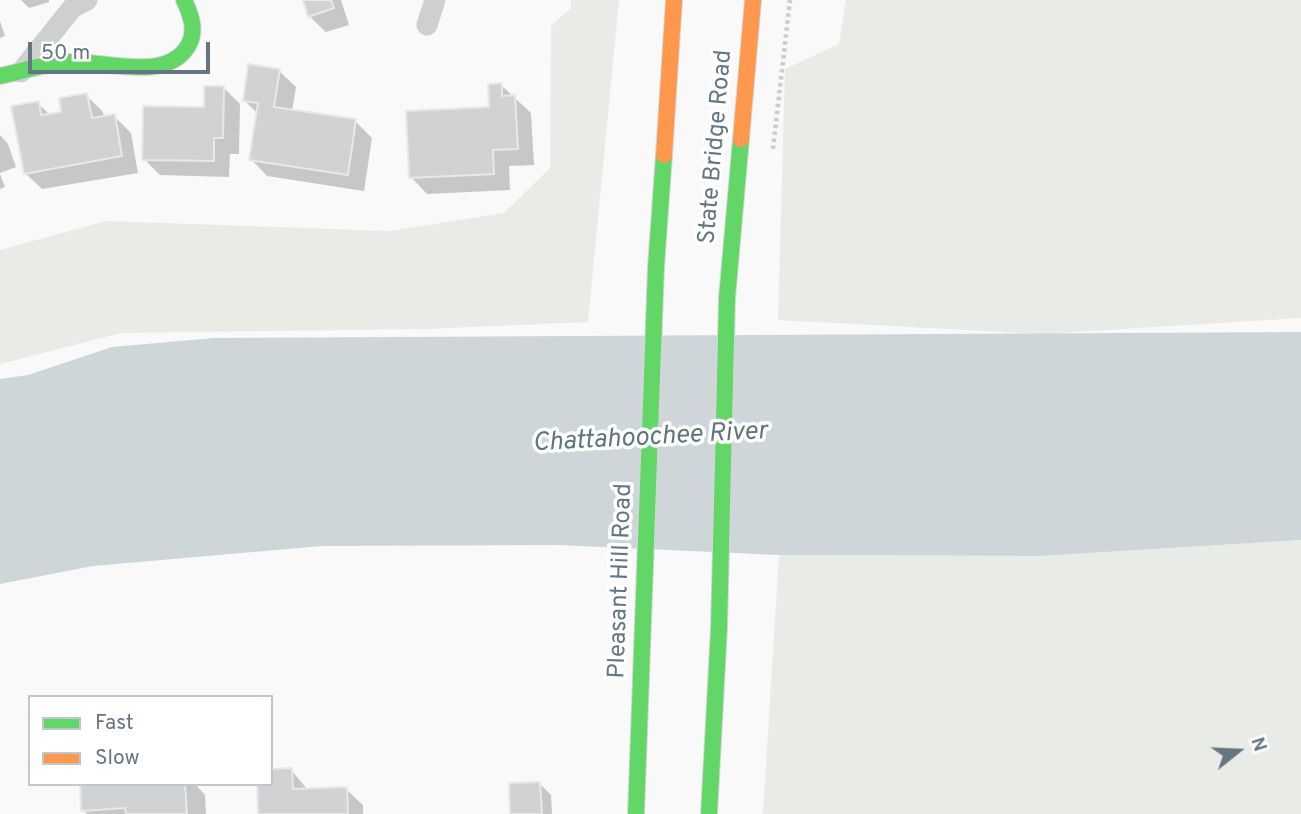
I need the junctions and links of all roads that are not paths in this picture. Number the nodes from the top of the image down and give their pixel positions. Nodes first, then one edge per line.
1 (86, 0) edge
2 (184, 0) edge
3 (435, 0) edge
4 (674, 0) edge
5 (753, 0) edge
6 (427, 25) dead end
7 (21, 72) junction
8 (0, 76) edge
9 (636, 814) edge
10 (709, 814) edge

1 - 7 street
2 - 7 main road
3 - 6 street
4 - 9 main road, Pleasant Hill Road
5 - 10 main road, State Bridge Road
7 - 8 main road

